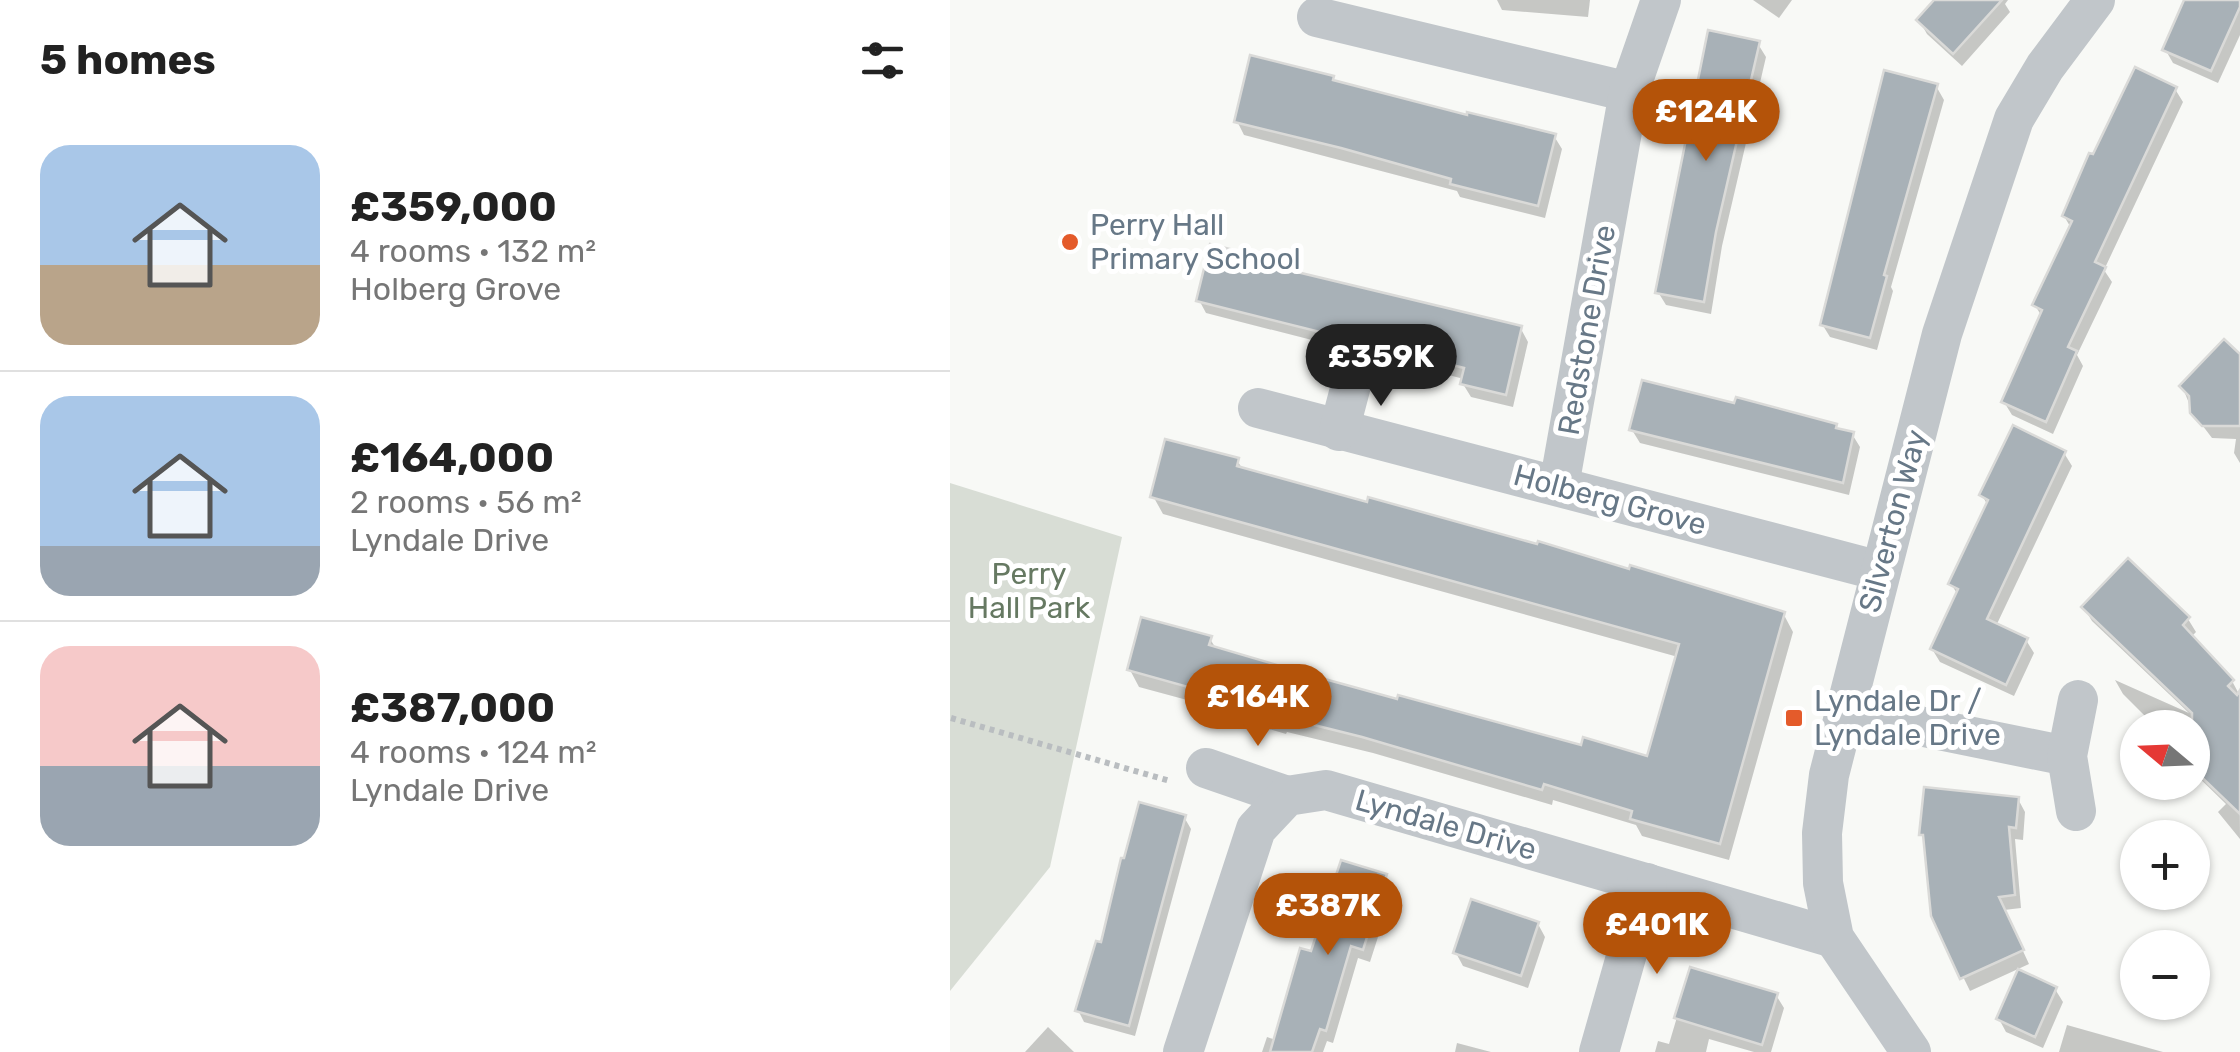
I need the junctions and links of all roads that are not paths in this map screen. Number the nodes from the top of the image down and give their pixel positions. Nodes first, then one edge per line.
1 (1661, 0) edge
2 (2095, 0) edge
3 (1375, 16) edge
4 (1317, 18) dead end
5 (1629, 92) junction
6 (1354, 370) dead end
7 (1258, 408) dead end
8 (1339, 431) junction
9 (1559, 486) junction
10 (1880, 572) junction
11 (2078, 700) dead end
12 (1845, 711) junction
13 (2067, 756) junction
14 (1206, 768) road end
15 (1287, 796) junction
16 (2076, 811) dead end
17 (1646, 884) junction
18 (1834, 938) junction
19 (1183, 1052) edge
20 (1599, 1052) edge
21 (1911, 1052) edge

1 - 5 street, Redstone Drive
2 - 10 street, Silverton Way
3 - 4 street
3 - 5 street
5 - 9 street, Redstone Drive
6 - 8 street
7 - 8 street, Holberg Grove
8 - 9 street, Holberg Grove
9 - 10 street, Holberg Grove
10 - 12 street, Silverton Way
11 - 13 street
12 - 13 street
12 - 18 street, Silverton Way
13 - 16 street
14 - 15 street, Lyndale Drive
15 - 17 street, Lyndale Drive
15 - 19 street
17 - 18 street, Lyndale Drive
17 - 20 street
18 - 21 street, Silverton Way

